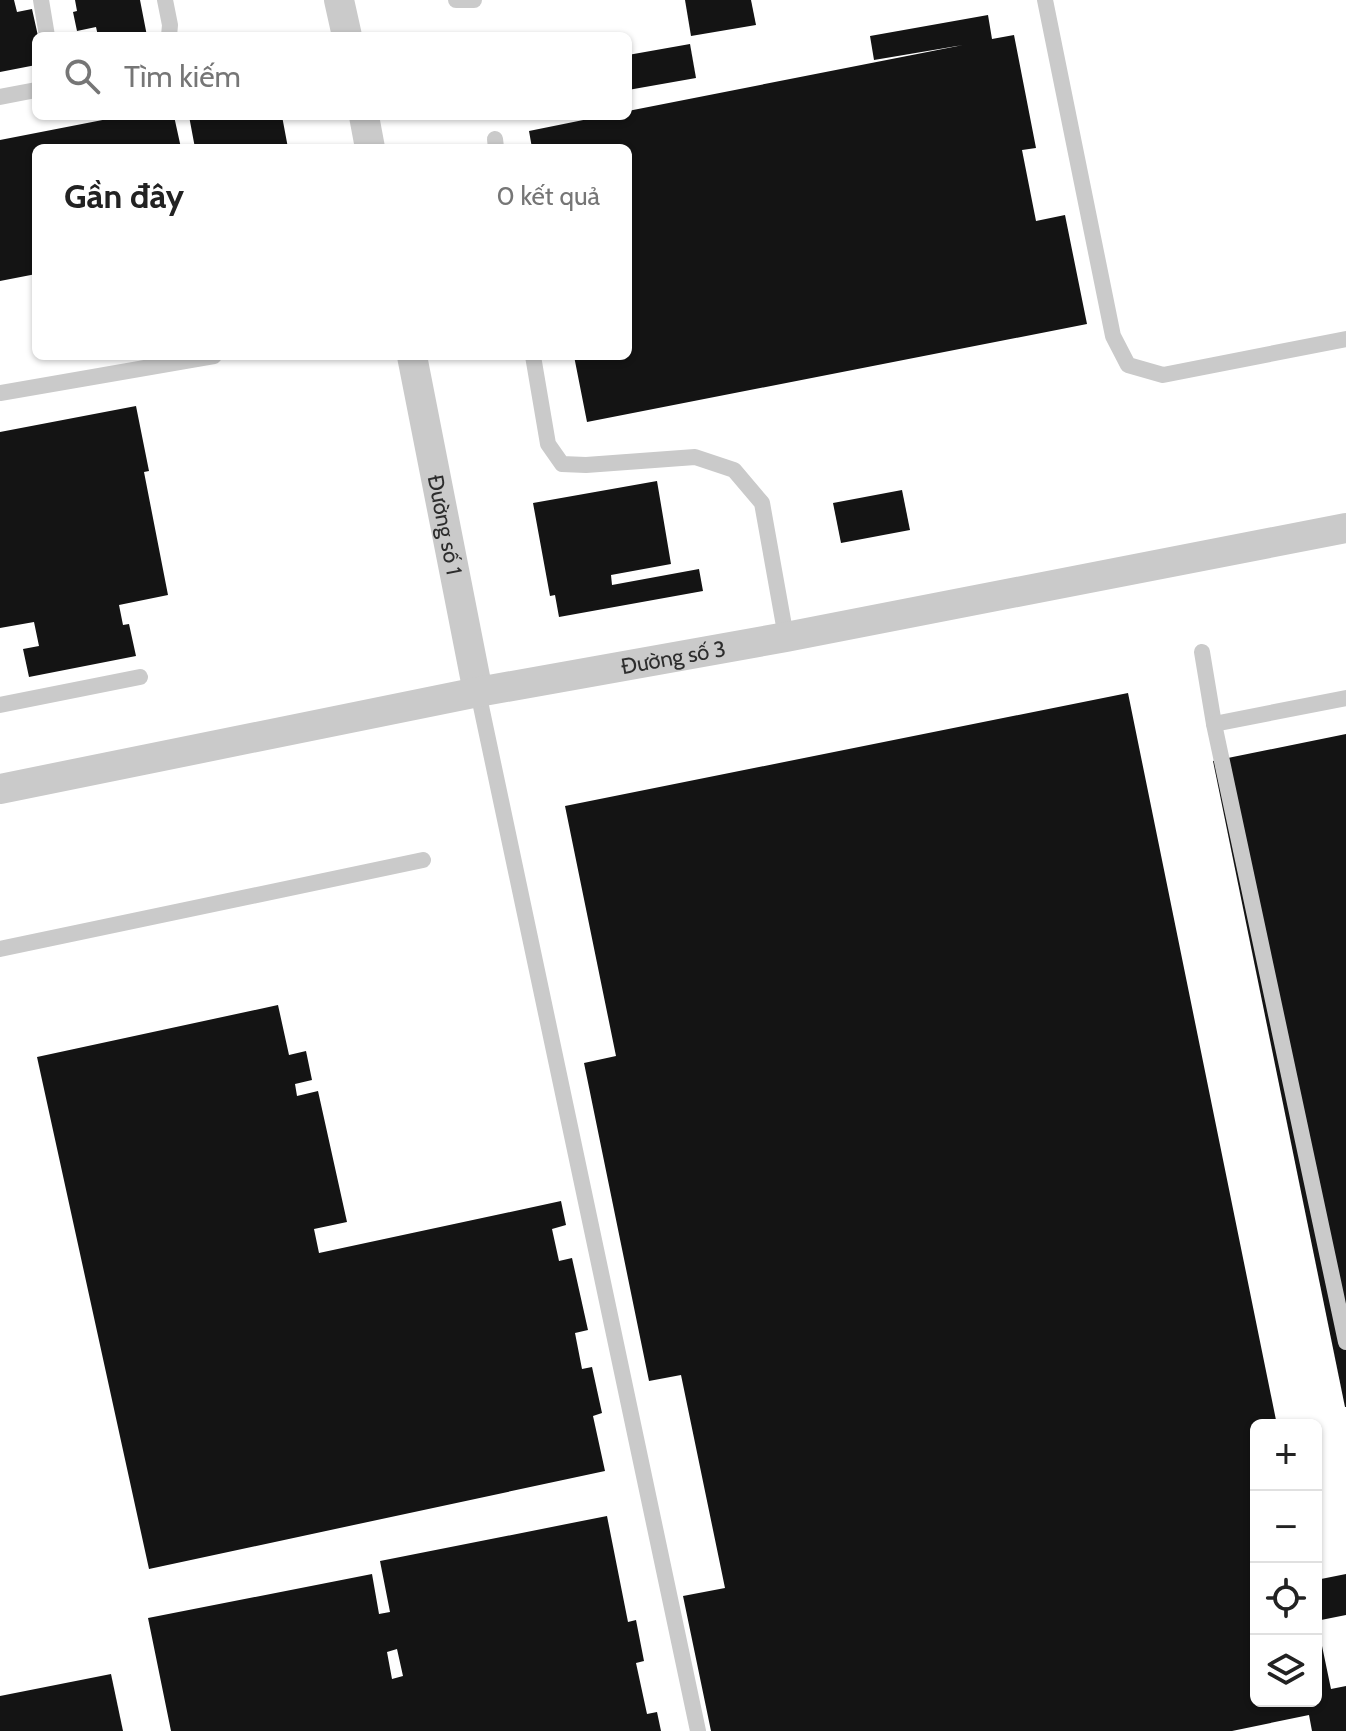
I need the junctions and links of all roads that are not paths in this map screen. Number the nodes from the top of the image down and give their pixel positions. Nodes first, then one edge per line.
1 (41, 0) edge
2 (165, 0) edge
3 (339, 0) edge
4 (456, 0) edge
5 (474, 0) edge
6 (1045, 0) edge
7 (46, 32) edge
8 (169, 32) edge
9 (346, 32) edge
10 (32, 91) edge
11 (0, 97) edge
12 (365, 120) edge
13 (369, 144) edge
14 (1346, 339) edge
15 (191, 360) edge
16 (413, 360) edge
17 (534, 360) edge
18 (0, 393) edge
19 (1346, 528) edge
20 (786, 637) junction
21 (1202, 652) dead end
22 (140, 677) dead end
23 (478, 692) junction
24 (1346, 698) edge
25 (0, 705) edge
26 (1214, 724) junction
27 (0, 789) edge
28 (423, 860) dead end
29 (0, 949) edge
30 (1346, 1342) edge
31 (698, 1731) edge

1 - 7 lane
2 - 8 lane
3 - 9 street
4 - 5 lane
6 - 14 lane
10 - 11 lane
12 - 13 street
15 - 18 lane
16 - 23 street, Đường số 1
17 - 20 lane
19 - 20 street, Đường số 3
20 - 23 street, Đường số 3
21 - 26 lane
22 - 25 lane
23 - 27 street, Đường số 3
23 - 31 lane
24 - 26 lane
26 - 30 lane
28 - 29 lane

